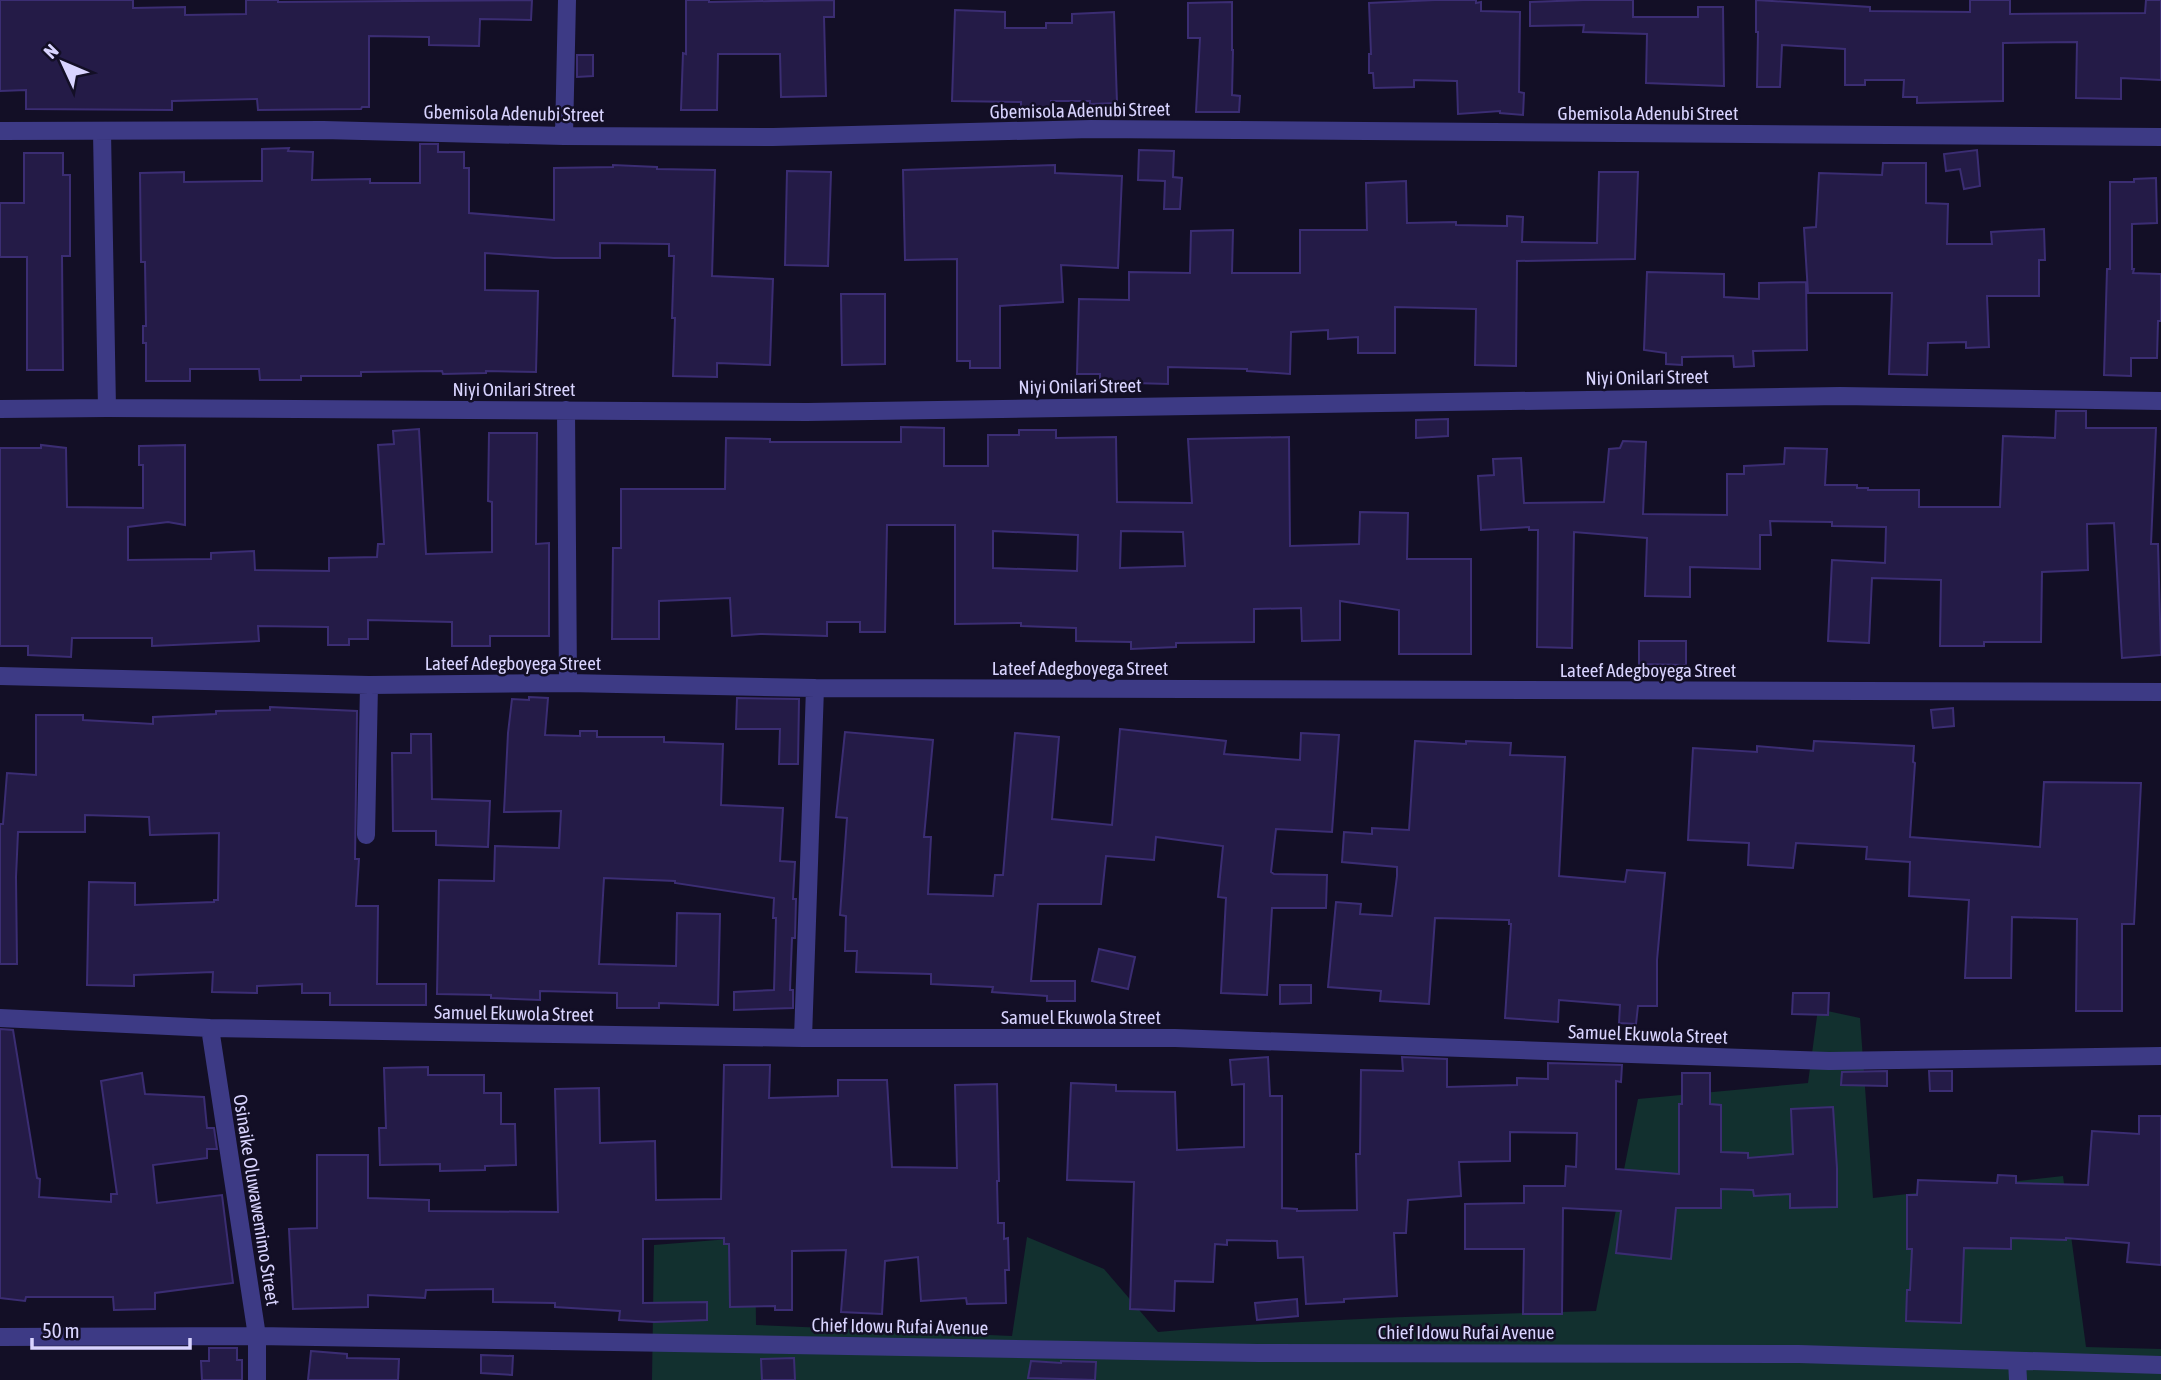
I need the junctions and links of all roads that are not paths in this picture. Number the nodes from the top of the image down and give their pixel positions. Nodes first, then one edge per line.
1 (567, 0) edge
2 (0, 131) edge
3 (102, 132) junction
4 (564, 136) junction
5 (2161, 137) edge
6 (2161, 401) edge
7 (107, 408) junction
8 (0, 409) edge
9 (566, 410) junction
10 (0, 676) edge
11 (568, 683) junction
12 (369, 685) junction
13 (815, 688) junction
14 (2161, 692) edge
15 (366, 835) dead end
16 (0, 1018) edge
17 (210, 1028) junction
18 (803, 1038) junction
19 (2161, 1056) edge
20 (257, 1336) junction
21 (0, 1337) edge
22 (2017, 1361) junction
23 (2161, 1365) edge
24 (257, 1380) edge
25 (2018, 1380) edge

1 - 4 street
2 - 3 street, Gbemisola Adenubi Street
3 - 4 street, Gbemisola Adenubi Street
3 - 7 street
4 - 5 street, Gbemisola Adenubi Street
6 - 9 street, Niyi Onilari Street
7 - 8 street, Niyi Onilari Street
7 - 9 street, Niyi Onilari Street
9 - 11 street
10 - 12 street, Lateef Adegboyega Street
11 - 12 street, Lateef Adegboyega Street
11 - 13 street, Lateef Adegboyega Street
12 - 15 street
13 - 14 street, Lateef Adegboyega Street
13 - 18 street
16 - 17 street, Samuel Ekuwola Street
17 - 18 street, Samuel Ekuwola Street
17 - 20 street, Osinaike Oluwawemimo Street
18 - 19 street, Samuel Ekuwola Street
20 - 21 street, Chief Idowu Rufai Avenue
20 - 22 street, Chief Idowu Rufai Avenue
20 - 24 street, Osinaike Oluwawemimo Street
22 - 23 street, Chief Idowu Rufai Avenue
22 - 25 street

